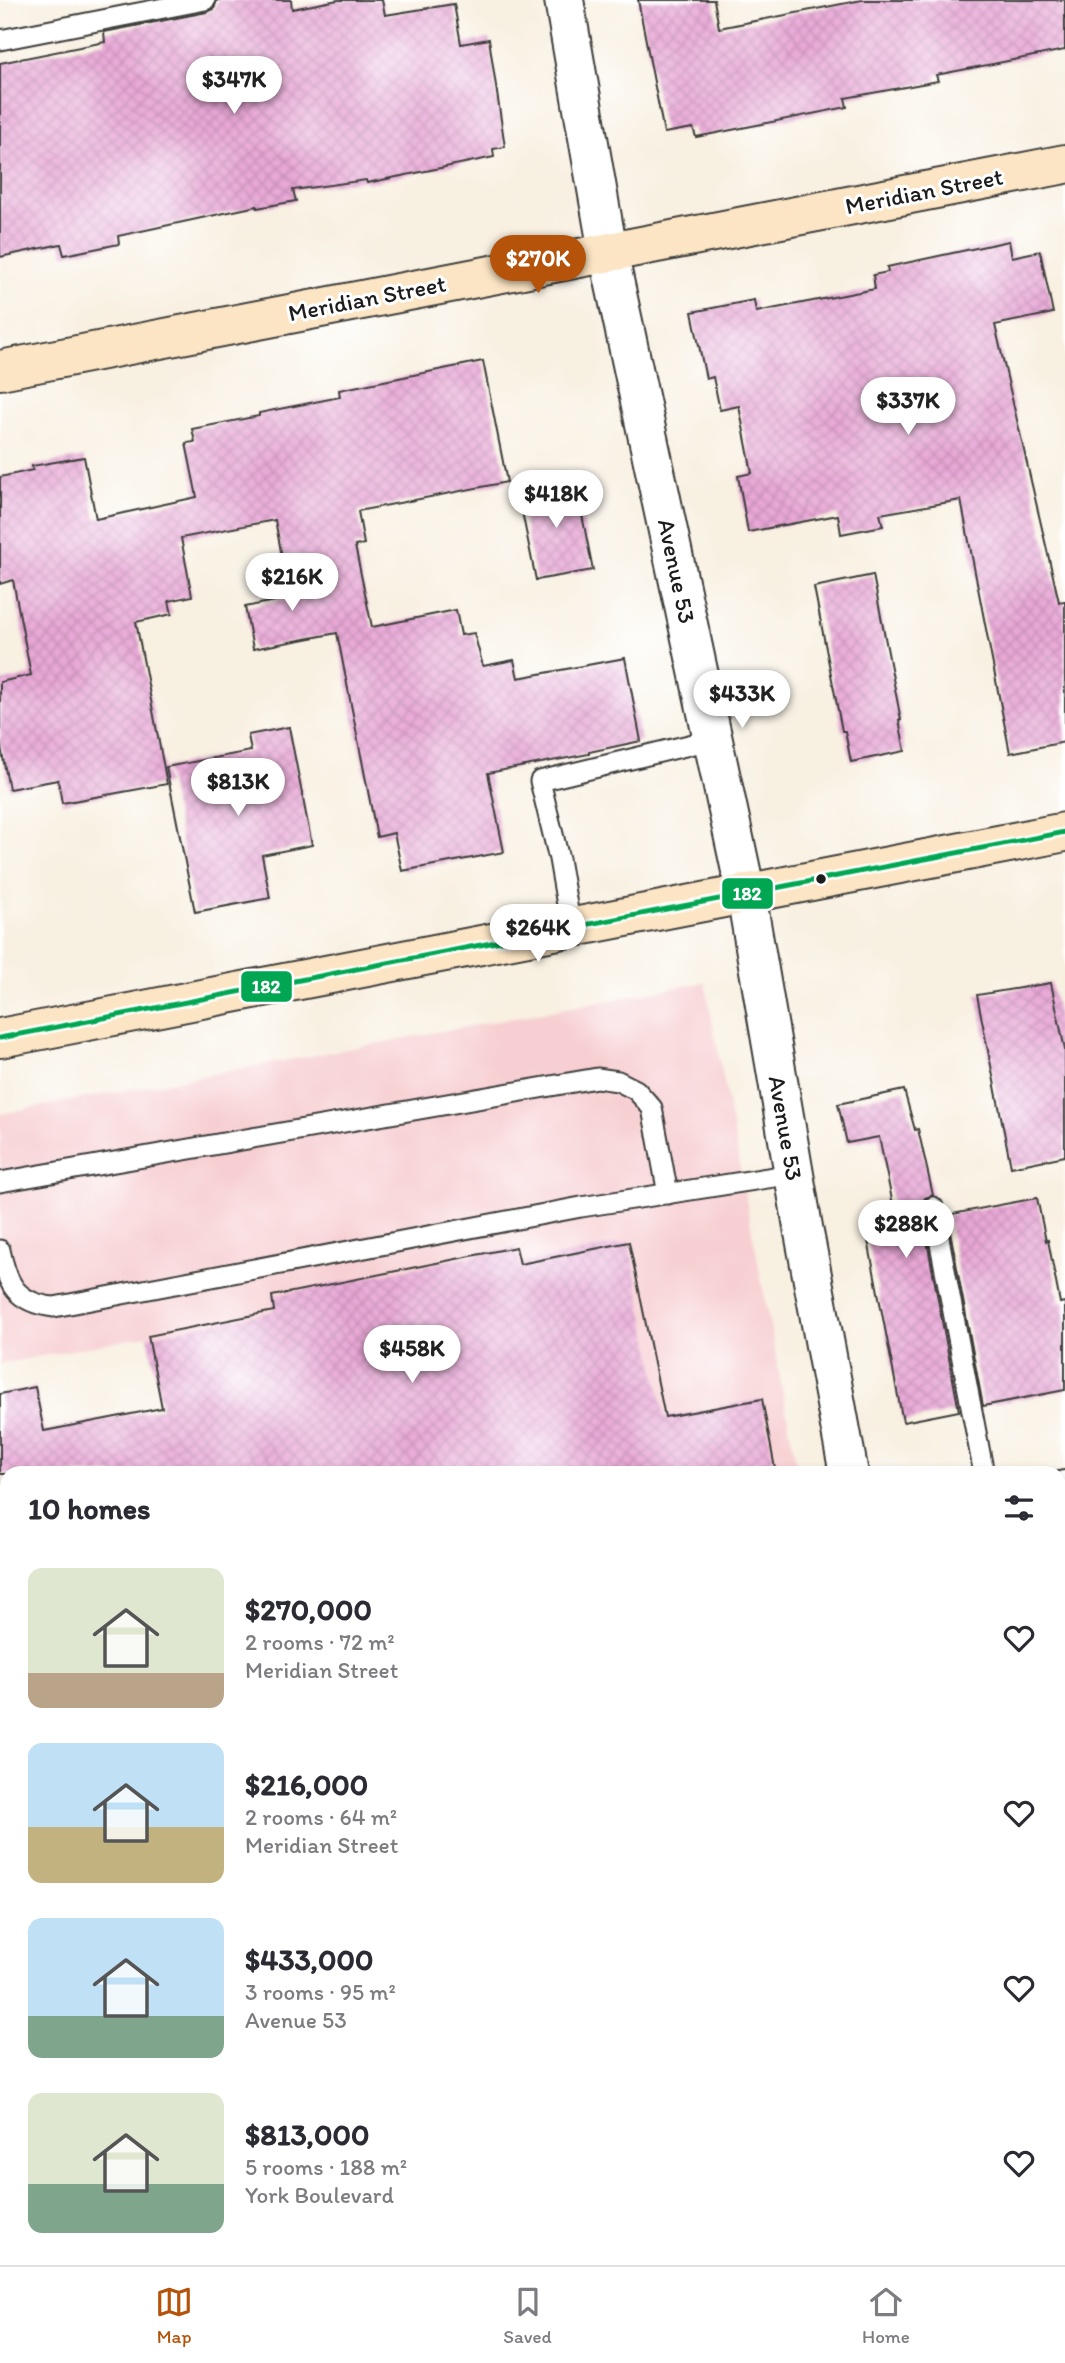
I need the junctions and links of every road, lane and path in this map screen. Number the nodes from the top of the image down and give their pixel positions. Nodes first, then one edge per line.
1 (205, 0) edge
2 (564, 0) edge
3 (0, 40) edge
4 (1065, 164) edge
5 (608, 252) junction
6 (0, 370) edge
7 (714, 739) junction
8 (1065, 832) edge
9 (746, 894) junction
10 (570, 928) junction
11 (0, 1038) edge
12 (793, 1174) junction
13 (0, 1182) edge
14 (668, 1194) junction
15 (933, 1207) dead end
16 (0, 1250) edge
17 (848, 1466) edge
18 (982, 1466) edge

1 - 3 lane
2 - 5 street, Avenue 53
4 - 5 main road, Meridian Street
5 - 6 main road, Meridian Street
5 - 7 street, Avenue 53
7 - 9 street, Avenue 53
7 - 10 lane
8 - 9 main road
9 - 10 main road
9 - 12 street, Avenue 53
10 - 11 main road
12 - 14 lane
12 - 17 street, Avenue 53
13 - 14 lane
14 - 16 lane
15 - 18 lane

